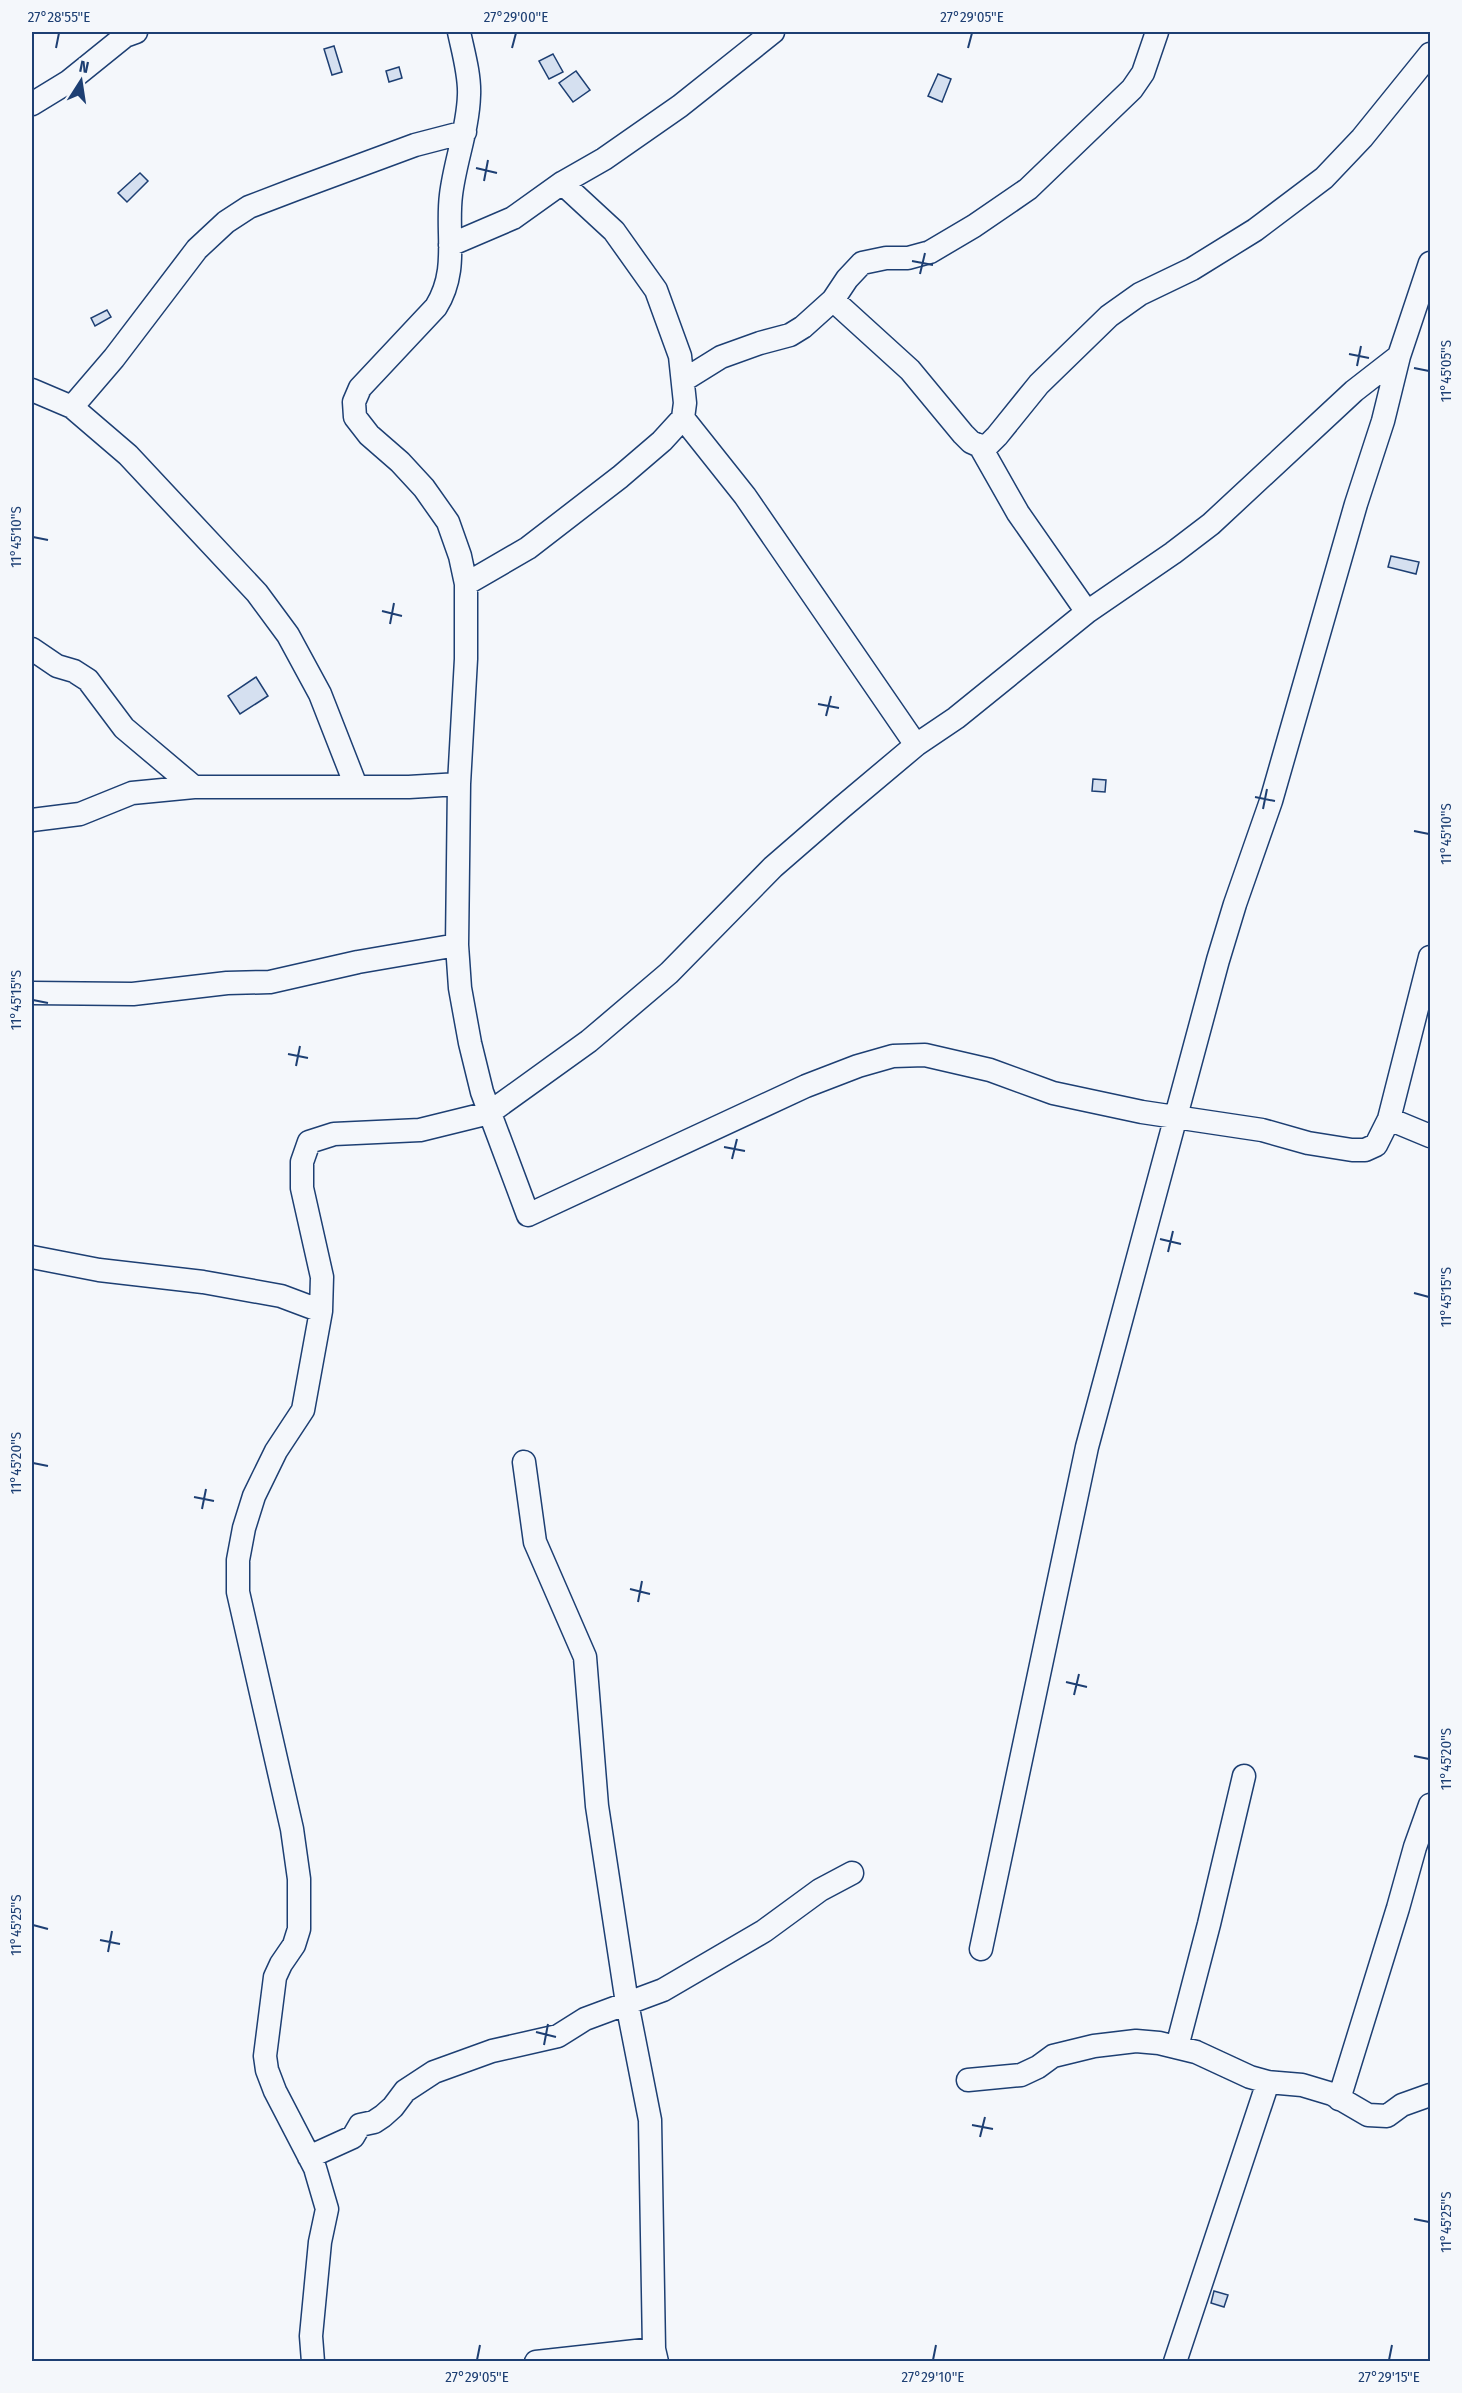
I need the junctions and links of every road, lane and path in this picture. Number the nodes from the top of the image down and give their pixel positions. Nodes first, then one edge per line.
1 (773, 32) edge
2 (1157, 32) edge
3 (128, 33) edge
4 (463, 34) edge
5 (1431, 54) edge
6 (32, 104) edge
7 (465, 132) junction
8 (562, 183) junction
9 (450, 245) junction
10 (1431, 263) edge
11 (833, 300) junction
12 (1399, 356) junction
13 (684, 380) junction
14 (32, 390) edge
15 (72, 407) junction
16 (683, 418) junction
17 (980, 446) junction
18 (466, 584) junction
19 (1088, 612) junction
20 (32, 649) edge
21 (916, 746) junction
22 (459, 784) junction
23 (356, 786) junction
24 (194, 787) junction
25 (32, 820) edge
26 (456, 945) junction
27 (1431, 957) edge
28 (32, 993) edge
29 (489, 1113) junction
30 (1175, 1116) junction
31 (1389, 1119) junction
32 (1431, 1136) edge
33 (32, 1257) edge
34 (321, 1311) junction
35 (524, 1462) dead end
36 (1244, 1776) dead end
37 (1431, 1805) edge
38 (852, 1873) dead end
39 (981, 1949) dead end
40 (627, 2003) junction
41 (1177, 2047) junction
42 (968, 2080) dead end
43 (1268, 2082) junction
44 (1431, 2095) edge
45 (1339, 2099) junction
46 (309, 2157) junction
47 (656, 2355) edge
48 (313, 2361) edge
49 (536, 2361) edge
50 (1175, 2361) edge

1 - 8 street
2 - 11 street
3 - 6 street
4 - 7 street
5 - 17 street
7 - 9 street
7 - 15 street
8 - 9 street
8 - 13 street
9 - 18 street
10 - 12 street
11 - 13 street
11 - 17 street
12 - 19 street
12 - 30 street
13 - 16 street
14 - 15 street
15 - 23 street
16 - 18 street
16 - 21 street
17 - 19 street
18 - 22 street
19 - 21 street
20 - 24 street
21 - 29 street
22 - 23 street
22 - 26 street
23 - 24 street
24 - 25 street
26 - 28 street
26 - 29 street
27 - 31 street
29 - 30 street
29 - 34 street
30 - 31 street
30 - 39 street
31 - 32 street
33 - 34 street
34 - 46 street
35 - 40 street
36 - 41 street
37 - 45 street
38 - 40 street
40 - 46 street
40 - 47 street
41 - 42 street
41 - 43 street
43 - 45 street
43 - 50 street
44 - 45 street
46 - 48 street
47 - 49 street

